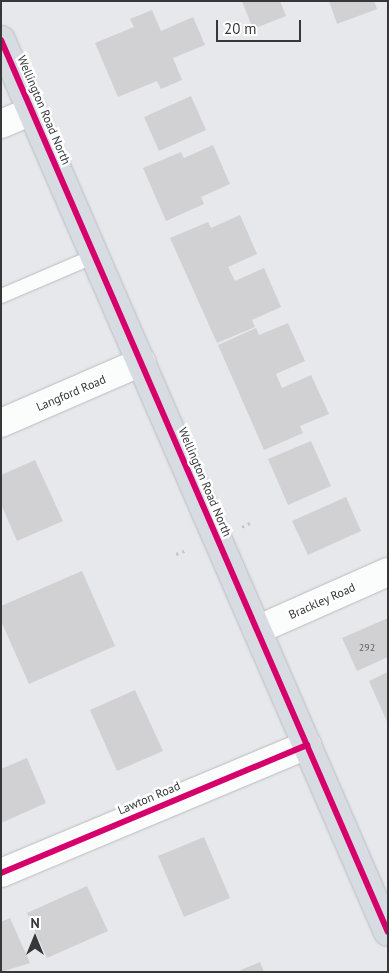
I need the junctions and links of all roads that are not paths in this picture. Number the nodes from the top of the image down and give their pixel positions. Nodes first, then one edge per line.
1 (1, 40) edge
2 (32, 111) junction
3 (1, 124) edge
4 (94, 256) junction
5 (1, 296) edge
6 (141, 362) junction
7 (1, 423) edge
8 (388, 572) edge
9 (257, 630) junction
10 (307, 745) junction
11 (1, 873) edge
12 (388, 932) edge

1 - 2 highway, Wellington Road North
2 - 3 street
2 - 4 highway, Wellington Road North
4 - 5 lane
4 - 6 highway, Wellington Road North
6 - 7 street, Langford Road
6 - 9 highway, Wellington Road North
8 - 9 street, Brackley Road
9 - 10 highway, Wellington Road North
10 - 11 street, Lawton Road
10 - 12 highway, Wellington Road North

